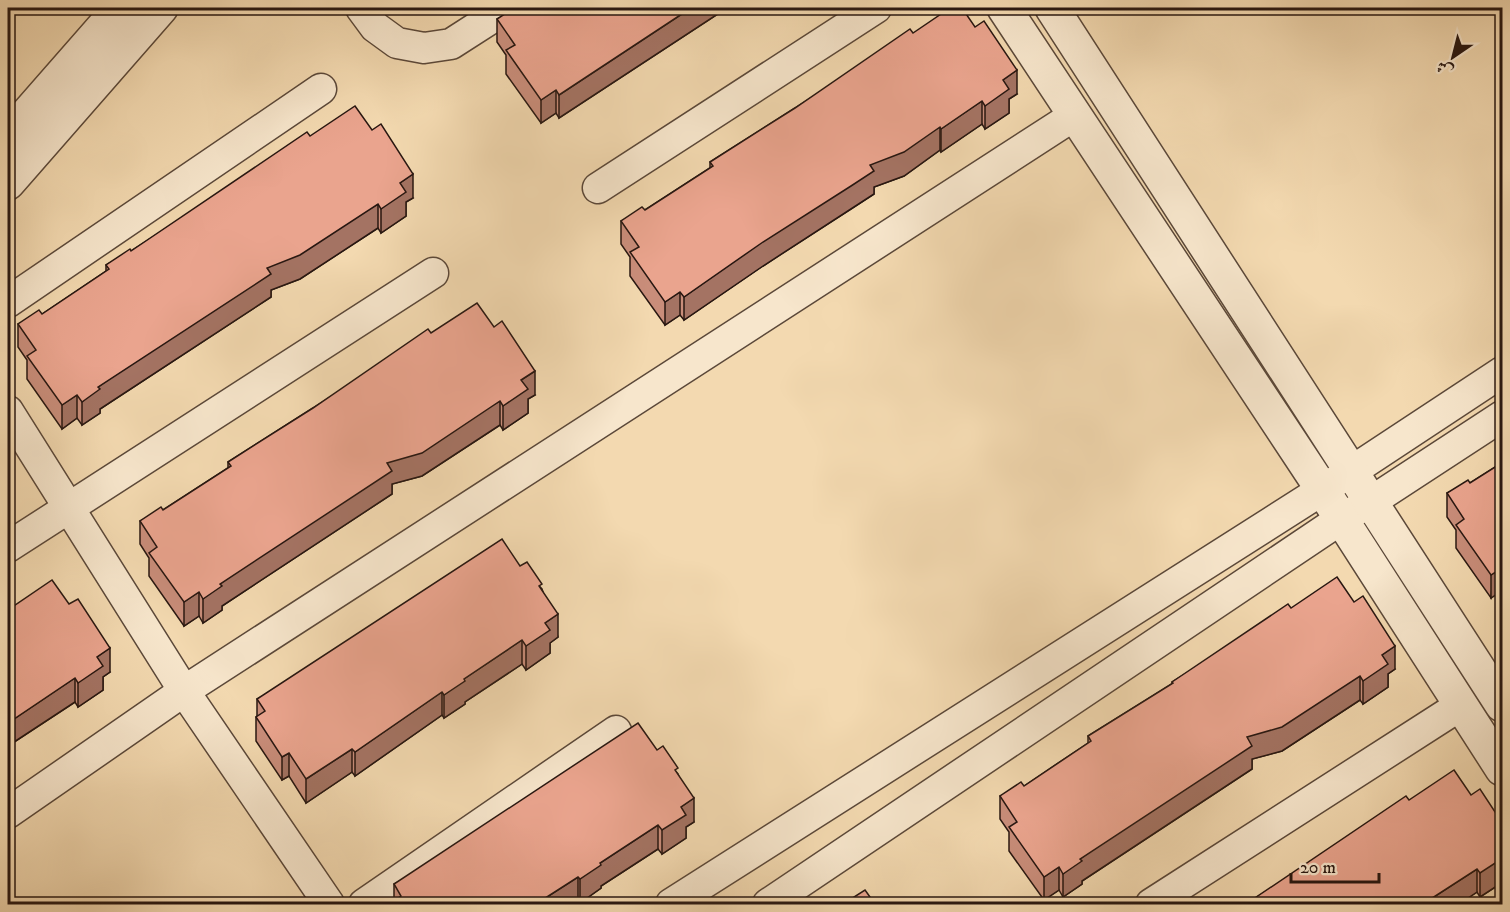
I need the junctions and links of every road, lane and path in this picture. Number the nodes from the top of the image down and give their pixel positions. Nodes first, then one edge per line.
1 (120, 8) edge
2 (161, 8) edge
3 (361, 8) edge
4 (507, 8) edge
5 (876, 8) edge
6 (1004, 8) edge
7 (1052, 8) edge
8 (321, 89) dead end
9 (1075, 115) junction
10 (8, 136) edge
11 (8, 183) edge
12 (598, 188) dead end
13 (433, 273) dead end
14 (8, 302) edge
15 (1503, 372) edge
16 (8, 411) edge
17 (1503, 416) edge
18 (1352, 471) junction
19 (1322, 489) junction
20 (1372, 501) junction
21 (69, 508) junction
22 (1341, 519) junction
23 (8, 548) edge
24 (184, 691) junction
25 (1499, 691) edge
26 (1461, 705) junction
27 (616, 730) dead end
28 (1503, 769) edge
29 (8, 813) edge
30 (329, 904) edge
31 (364, 904) edge
32 (671, 904) edge
33 (768, 904) edge
34 (1151, 904) edge

1 - 10 street
2 - 11 street
3 - 4 street
5 - 12 street
6 - 9 street
7 - 18 street
8 - 14 street
9 - 19 street
9 - 24 street
13 - 21 street
15 - 18 street
16 - 21 street
17 - 20 street
18 - 19 street
18 - 20 street
19 - 22 street
19 - 32 street
20 - 22 street
20 - 25 street
21 - 23 street
21 - 24 street
22 - 26 street
22 - 33 street
24 - 29 street
24 - 30 street
26 - 28 street
26 - 34 street
27 - 31 street

